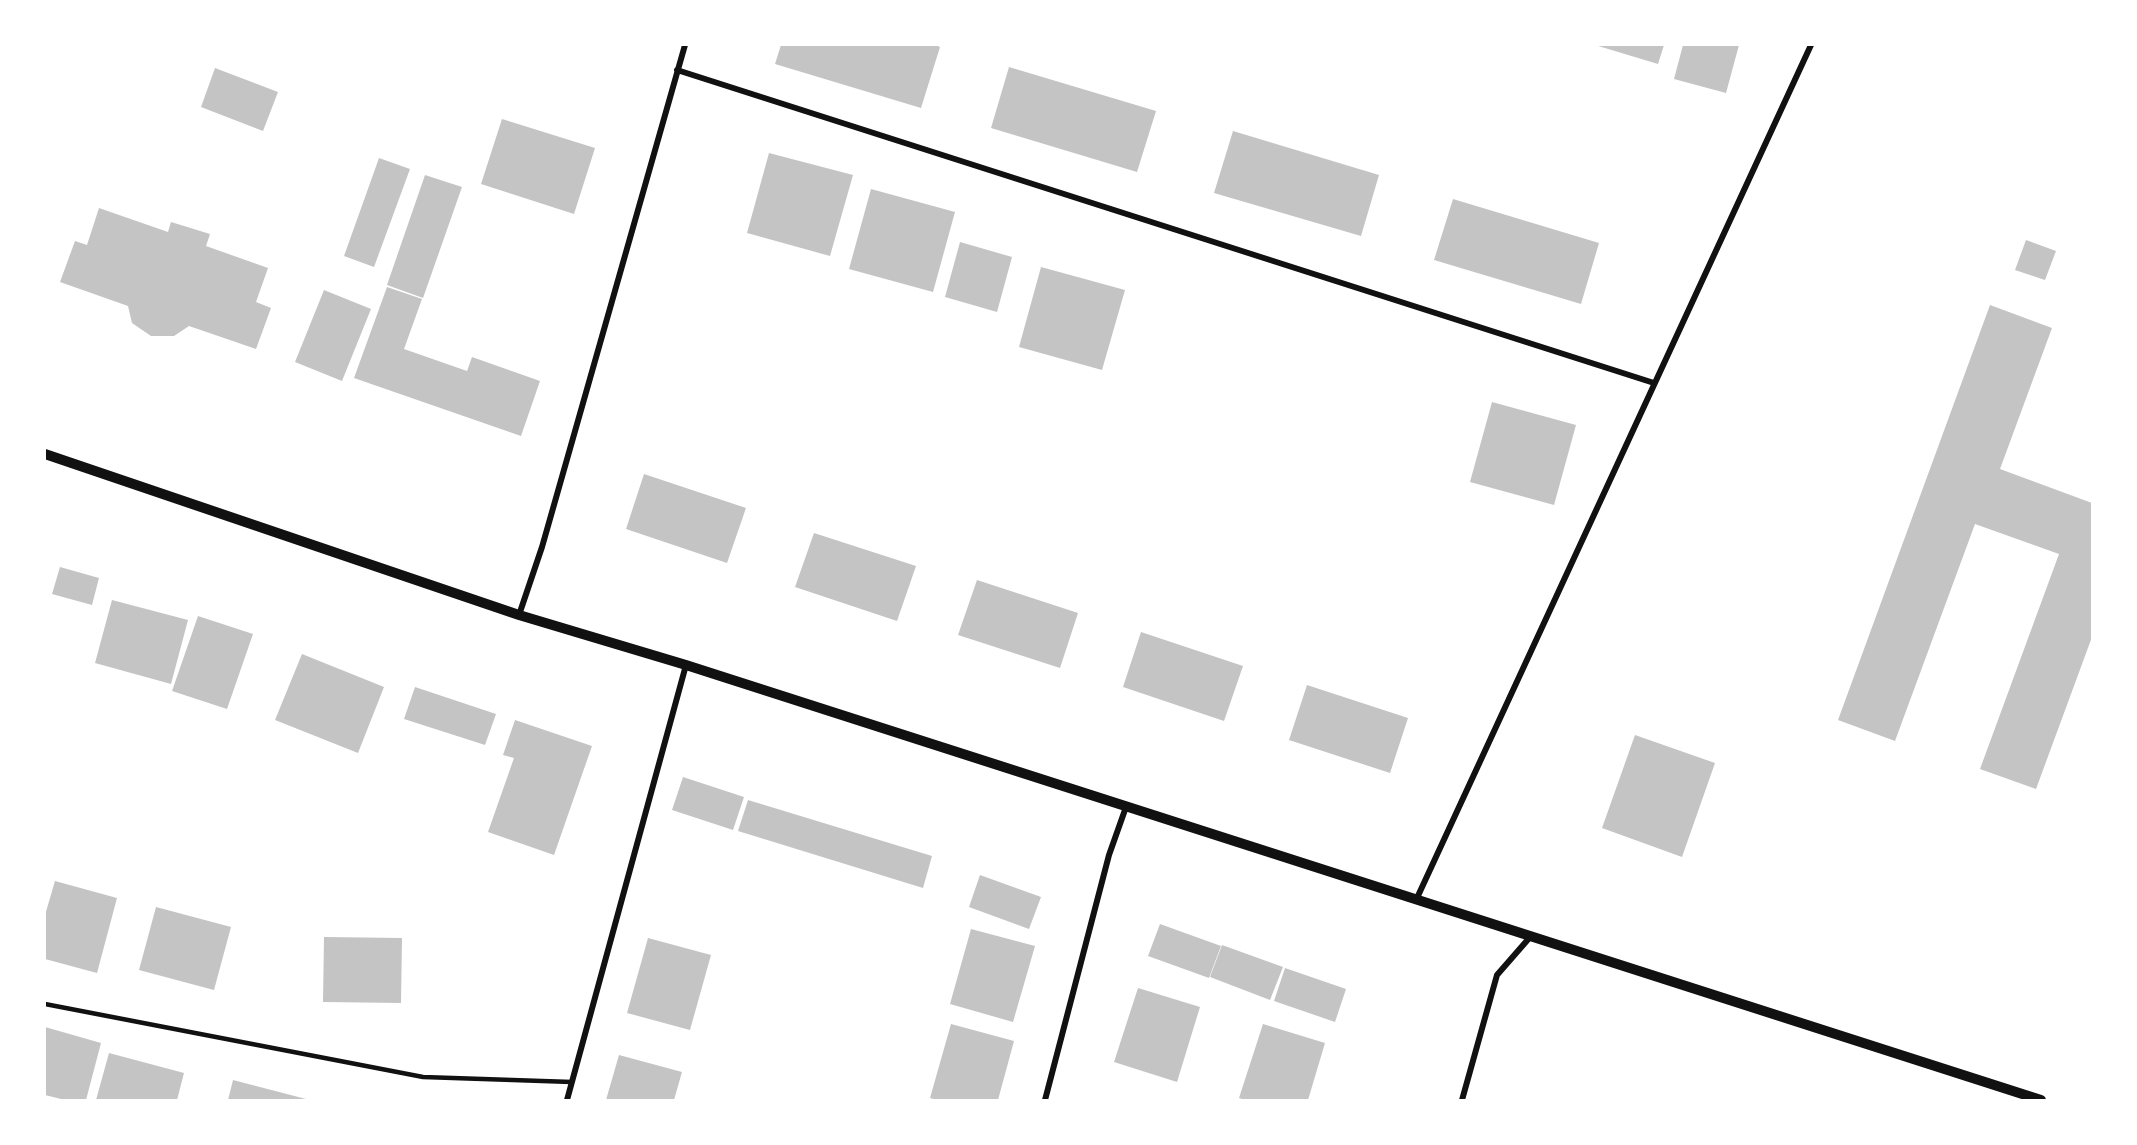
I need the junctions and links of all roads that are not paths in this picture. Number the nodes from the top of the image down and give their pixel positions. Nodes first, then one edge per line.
1 (685, 45) edge
2 (1811, 45) edge
3 (677, 70) junction
4 (1654, 383) junction
5 (45, 454) edge
6 (519, 615) junction
7 (686, 665) junction
8 (1126, 807) junction
9 (1417, 898) junction
10 (1531, 935) junction
11 (45, 1004) edge
12 (572, 1082) junction
13 (567, 1100) edge
14 (1045, 1100) edge
15 (1461, 1100) edge
16 (2042, 1100) edge

1 - 3 street
2 - 4 street
3 - 4 street
3 - 6 street
4 - 9 street
5 - 6 street
6 - 7 street
7 - 8 street
7 - 12 street
8 - 9 street
8 - 14 street
9 - 10 street
10 - 15 street
10 - 16 street
11 - 12 lane
12 - 13 street

